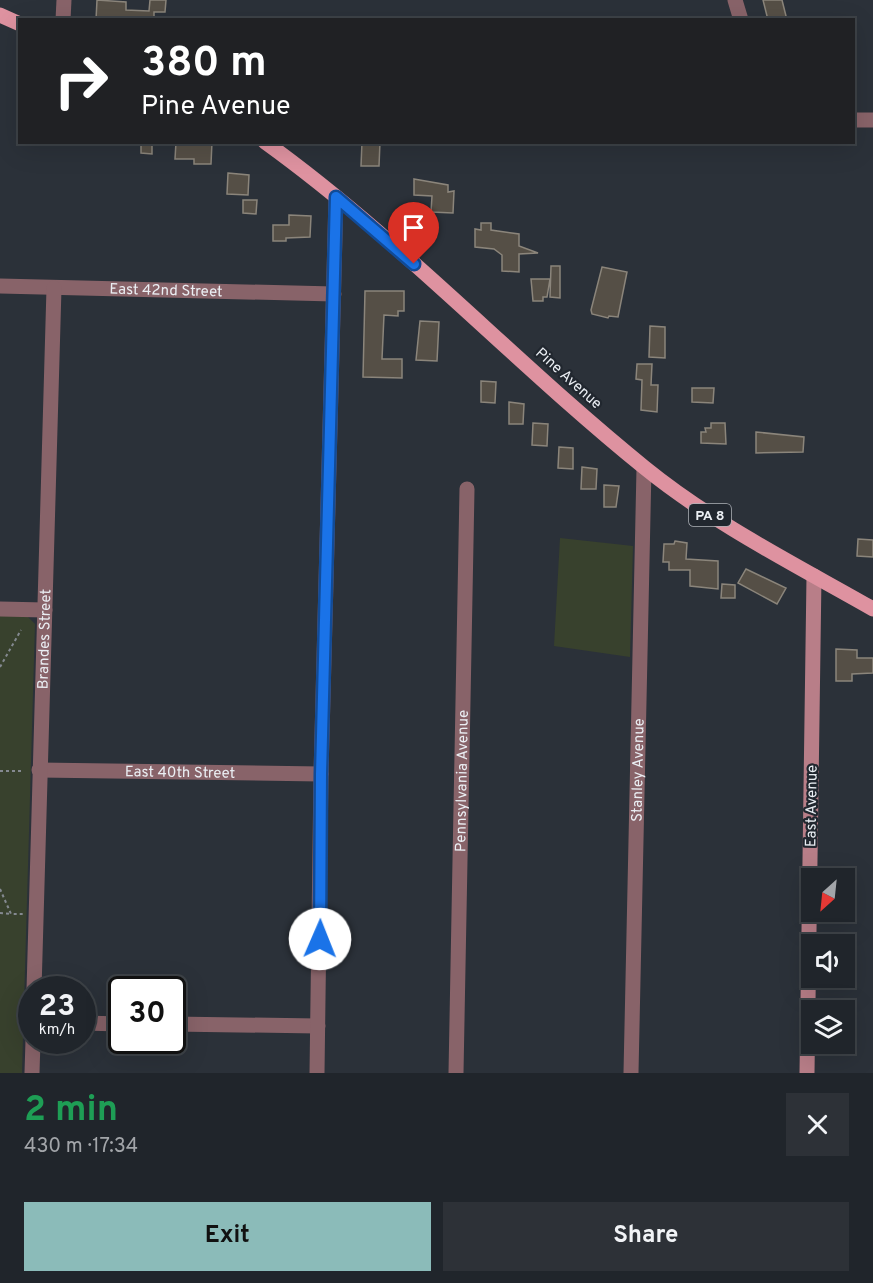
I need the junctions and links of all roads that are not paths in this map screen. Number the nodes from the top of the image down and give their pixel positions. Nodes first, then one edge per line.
1 (64, 0) edge
2 (735, 0) edge
3 (0, 15) edge
4 (63, 18) edge
5 (740, 18) edge
6 (18, 23) edge
7 (855, 120) edge
8 (873, 120) edge
9 (268, 144) edge
10 (336, 197) junction
11 (0, 286) edge
12 (54, 288) junction
13 (334, 294) junction
14 (645, 468) junction
15 (467, 489) dead end
16 (814, 576) junction
17 (0, 609) edge
18 (873, 609) edge
19 (45, 610) junction
20 (35, 771) junction
21 (321, 774) junction
22 (34, 976) edge
23 (186, 1024) edge
24 (318, 1026) junction
25 (33, 1054) edge
26 (32, 1073) edge
27 (317, 1073) edge
28 (456, 1073) edge
29 (631, 1073) edge
30 (807, 1073) edge

1 - 4 street
2 - 5 street
3 - 6 main road
7 - 8 street
9 - 10 main road, Pine Avenue / PA 8
10 - 13 street
10 - 14 main road, Pine Avenue / PA 8
11 - 12 street, East 42nd Street
12 - 13 street, East 42nd Street
12 - 19 street, Brandes Street
13 - 21 street
14 - 16 main road, Pine Avenue / PA 8
14 - 29 street, Stanley Avenue
15 - 28 street, Pennsylvania Avenue
16 - 18 main road, Pine Avenue / PA 8
16 - 30 street, East Avenue
17 - 19 street
19 - 20 street, Brandes Street
20 - 21 street, East 40th Street
20 - 22 street, Brandes Street
21 - 24 street
23 - 24 street
24 - 27 street
25 - 26 street

